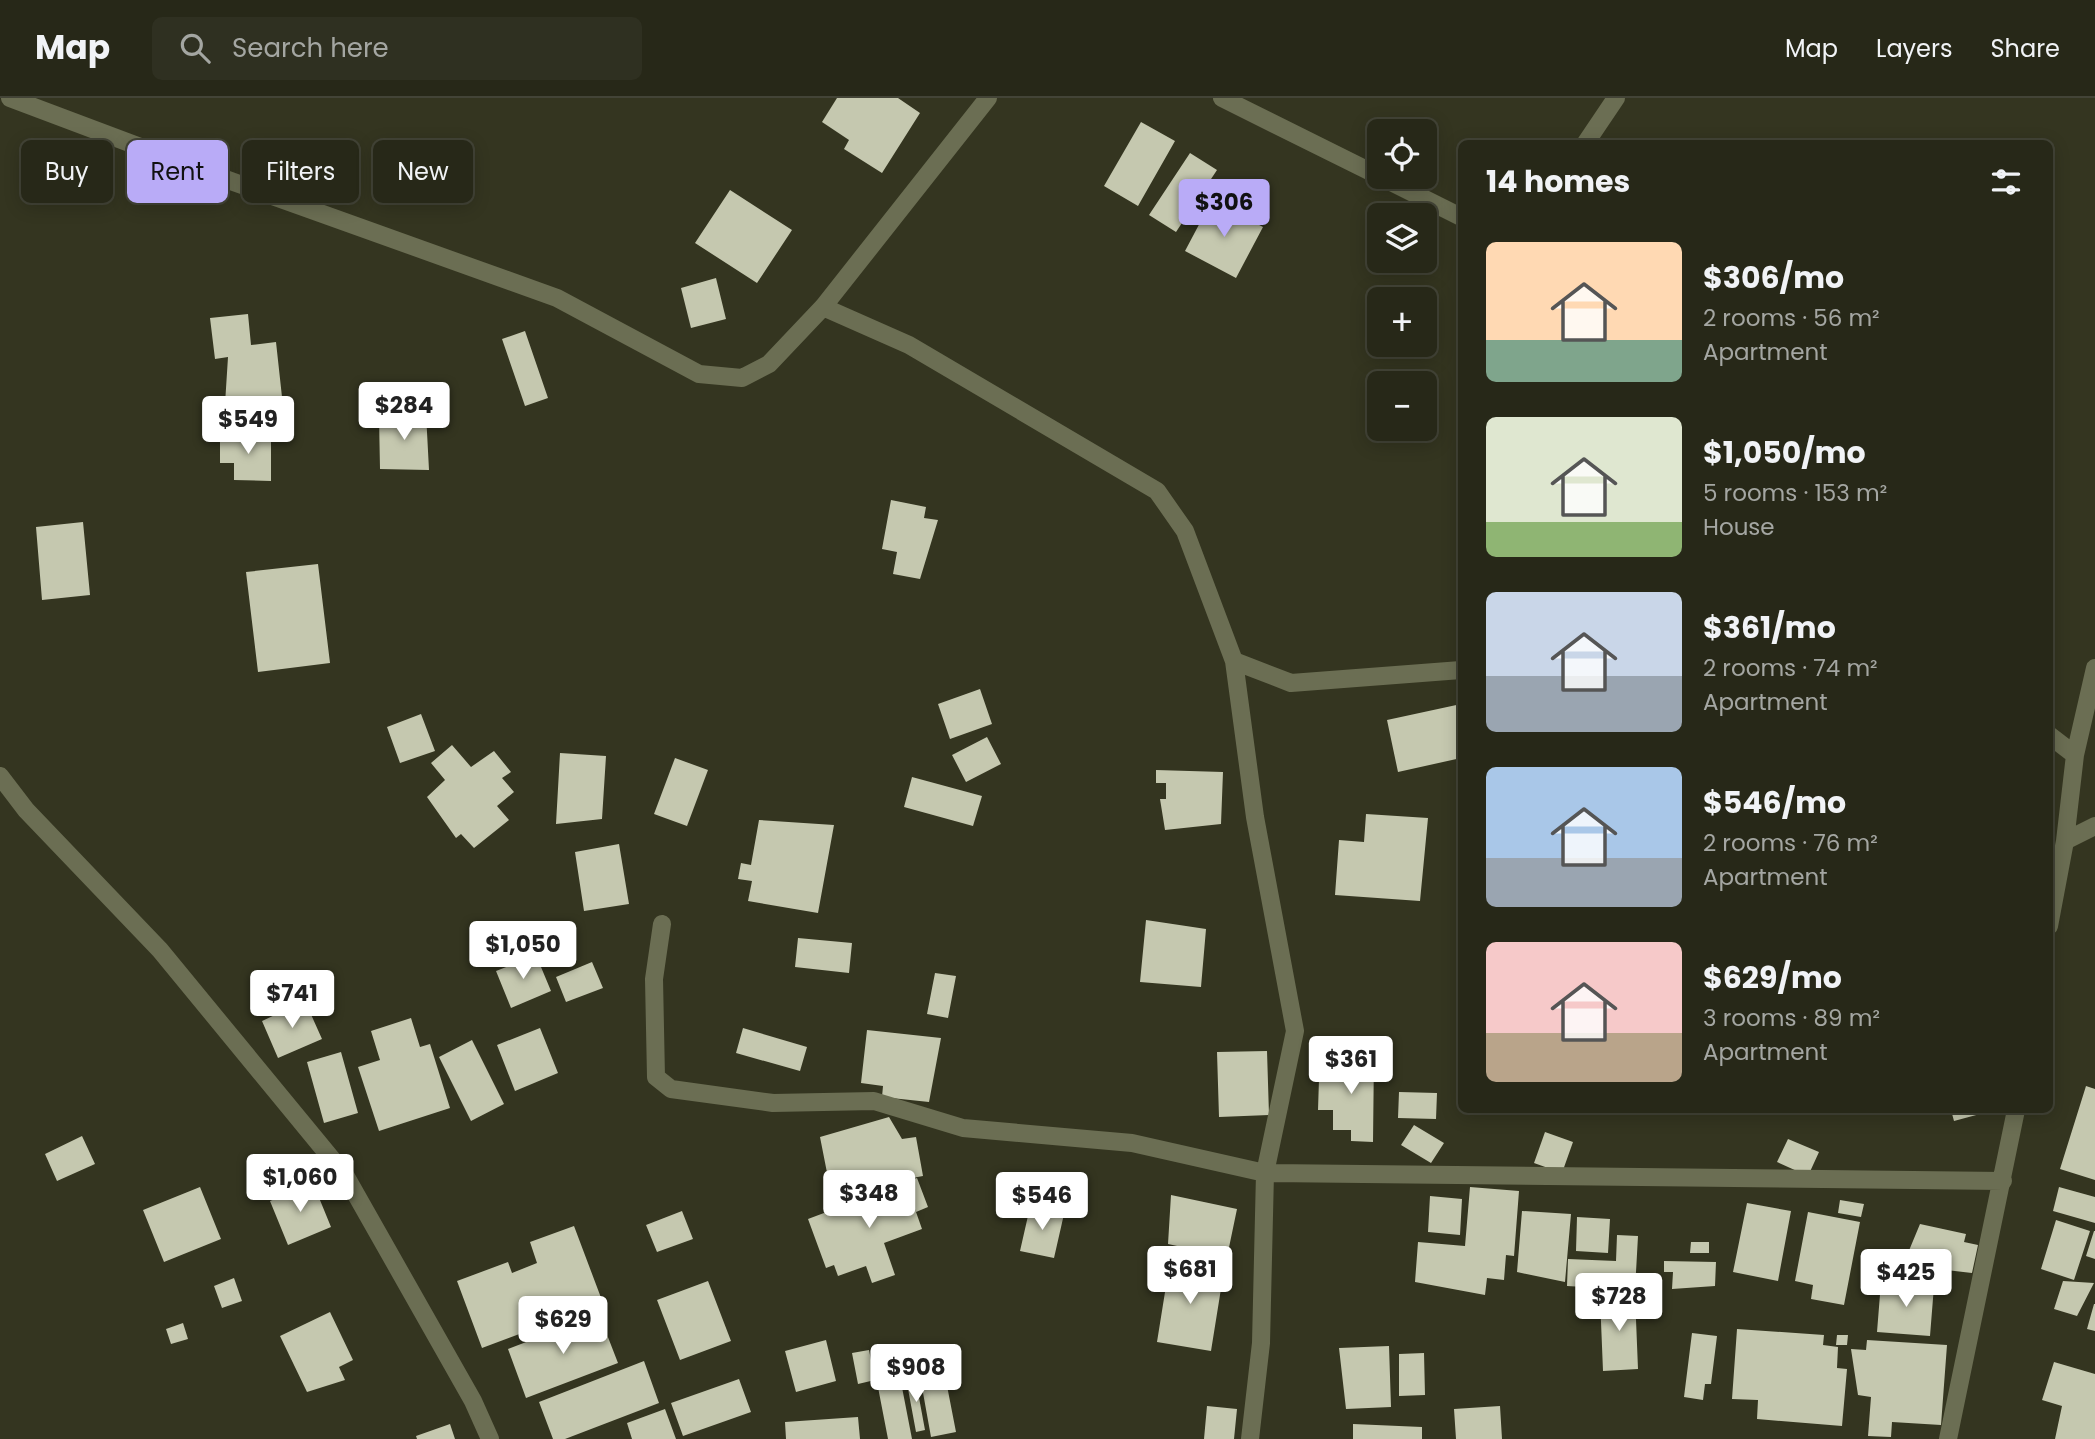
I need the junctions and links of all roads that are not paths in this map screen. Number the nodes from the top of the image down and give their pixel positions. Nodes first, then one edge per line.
1 (10, 98) edge
2 (988, 98) edge
3 (1222, 98) edge
4 (1616, 98) edge
5 (1588, 140) edge
6 (1367, 170) edge
7 (1406, 189) edge
8 (1458, 215) edge
9 (823, 307) junction
10 (1234, 661) junction
11 (2095, 668) edge
12 (1458, 670) edge
13 (2053, 738) edge
14 (2075, 755) junction
15 (0, 776) edge
16 (2095, 826) edge
17 (2064, 841) junction
18 (2053, 903) edge
19 (662, 924) dead end
20 (2015, 1113) edge
21 (1265, 1173) junction
22 (2003, 1181) junction
23 (490, 1439) edge
24 (1251, 1439) edge
25 (1948, 1439) edge

1 - 9 street
2 - 9 street
3 - 6 street
4 - 5 street
7 - 8 street
9 - 10 street
10 - 12 street
10 - 21 street
11 - 14 street
13 - 14 street
14 - 17 street
15 - 23 street
16 - 17 street
17 - 18 street
19 - 21 street
20 - 22 street
21 - 22 street
21 - 24 street
22 - 25 street

